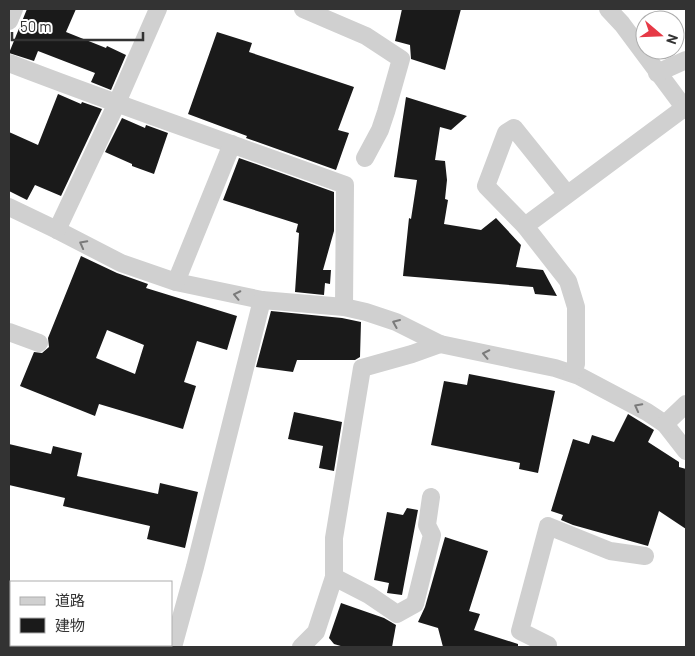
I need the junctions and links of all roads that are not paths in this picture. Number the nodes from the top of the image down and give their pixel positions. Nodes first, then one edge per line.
1 (14, 9) edge
2 (158, 9) edge
3 (303, 9) edge
4 (608, 9) edge
5 (9, 21) edge
6 (686, 60) edge
7 (9, 63) edge
8 (657, 73) junction
9 (116, 104) junction
10 (685, 109) edge
11 (232, 144) junction
12 (366, 158) dead end
13 (567, 194) junction
14 (9, 207) edge
15 (525, 226) junction
16 (58, 230) junction
17 (176, 282) junction
18 (262, 300) junction
19 (344, 307) junction
20 (9, 332) edge
21 (38, 343) dead end
22 (440, 344) junction
23 (572, 373) junction
24 (686, 404) edge
25 (665, 424) junction
26 (686, 451) edge
27 (431, 497) dead end
28 (645, 556) dead end
29 (334, 577) junction
30 (173, 647) edge
31 (301, 647) edge
32 (546, 647) edge

1 - 5 street
2 - 9 street
3 - 12 street
4 - 8 street
6 - 8 street
7 - 9 street
8 - 10 street
9 - 11 street
9 - 16 street
10 - 13 street
11 - 17 street
11 - 19 street
13 - 15 street
13 - 15 street
14 - 16 street
15 - 23 street
17 -> 16 street
18 -> 17 street
18 - 19 street
18 - 30 street
22 -> 19 street
20 - 21 street
23 -> 22 street
22 - 29 street
25 -> 23 street
24 - 25 street
25 - 26 street
27 - 29 street
28 - 32 street
29 - 31 street

